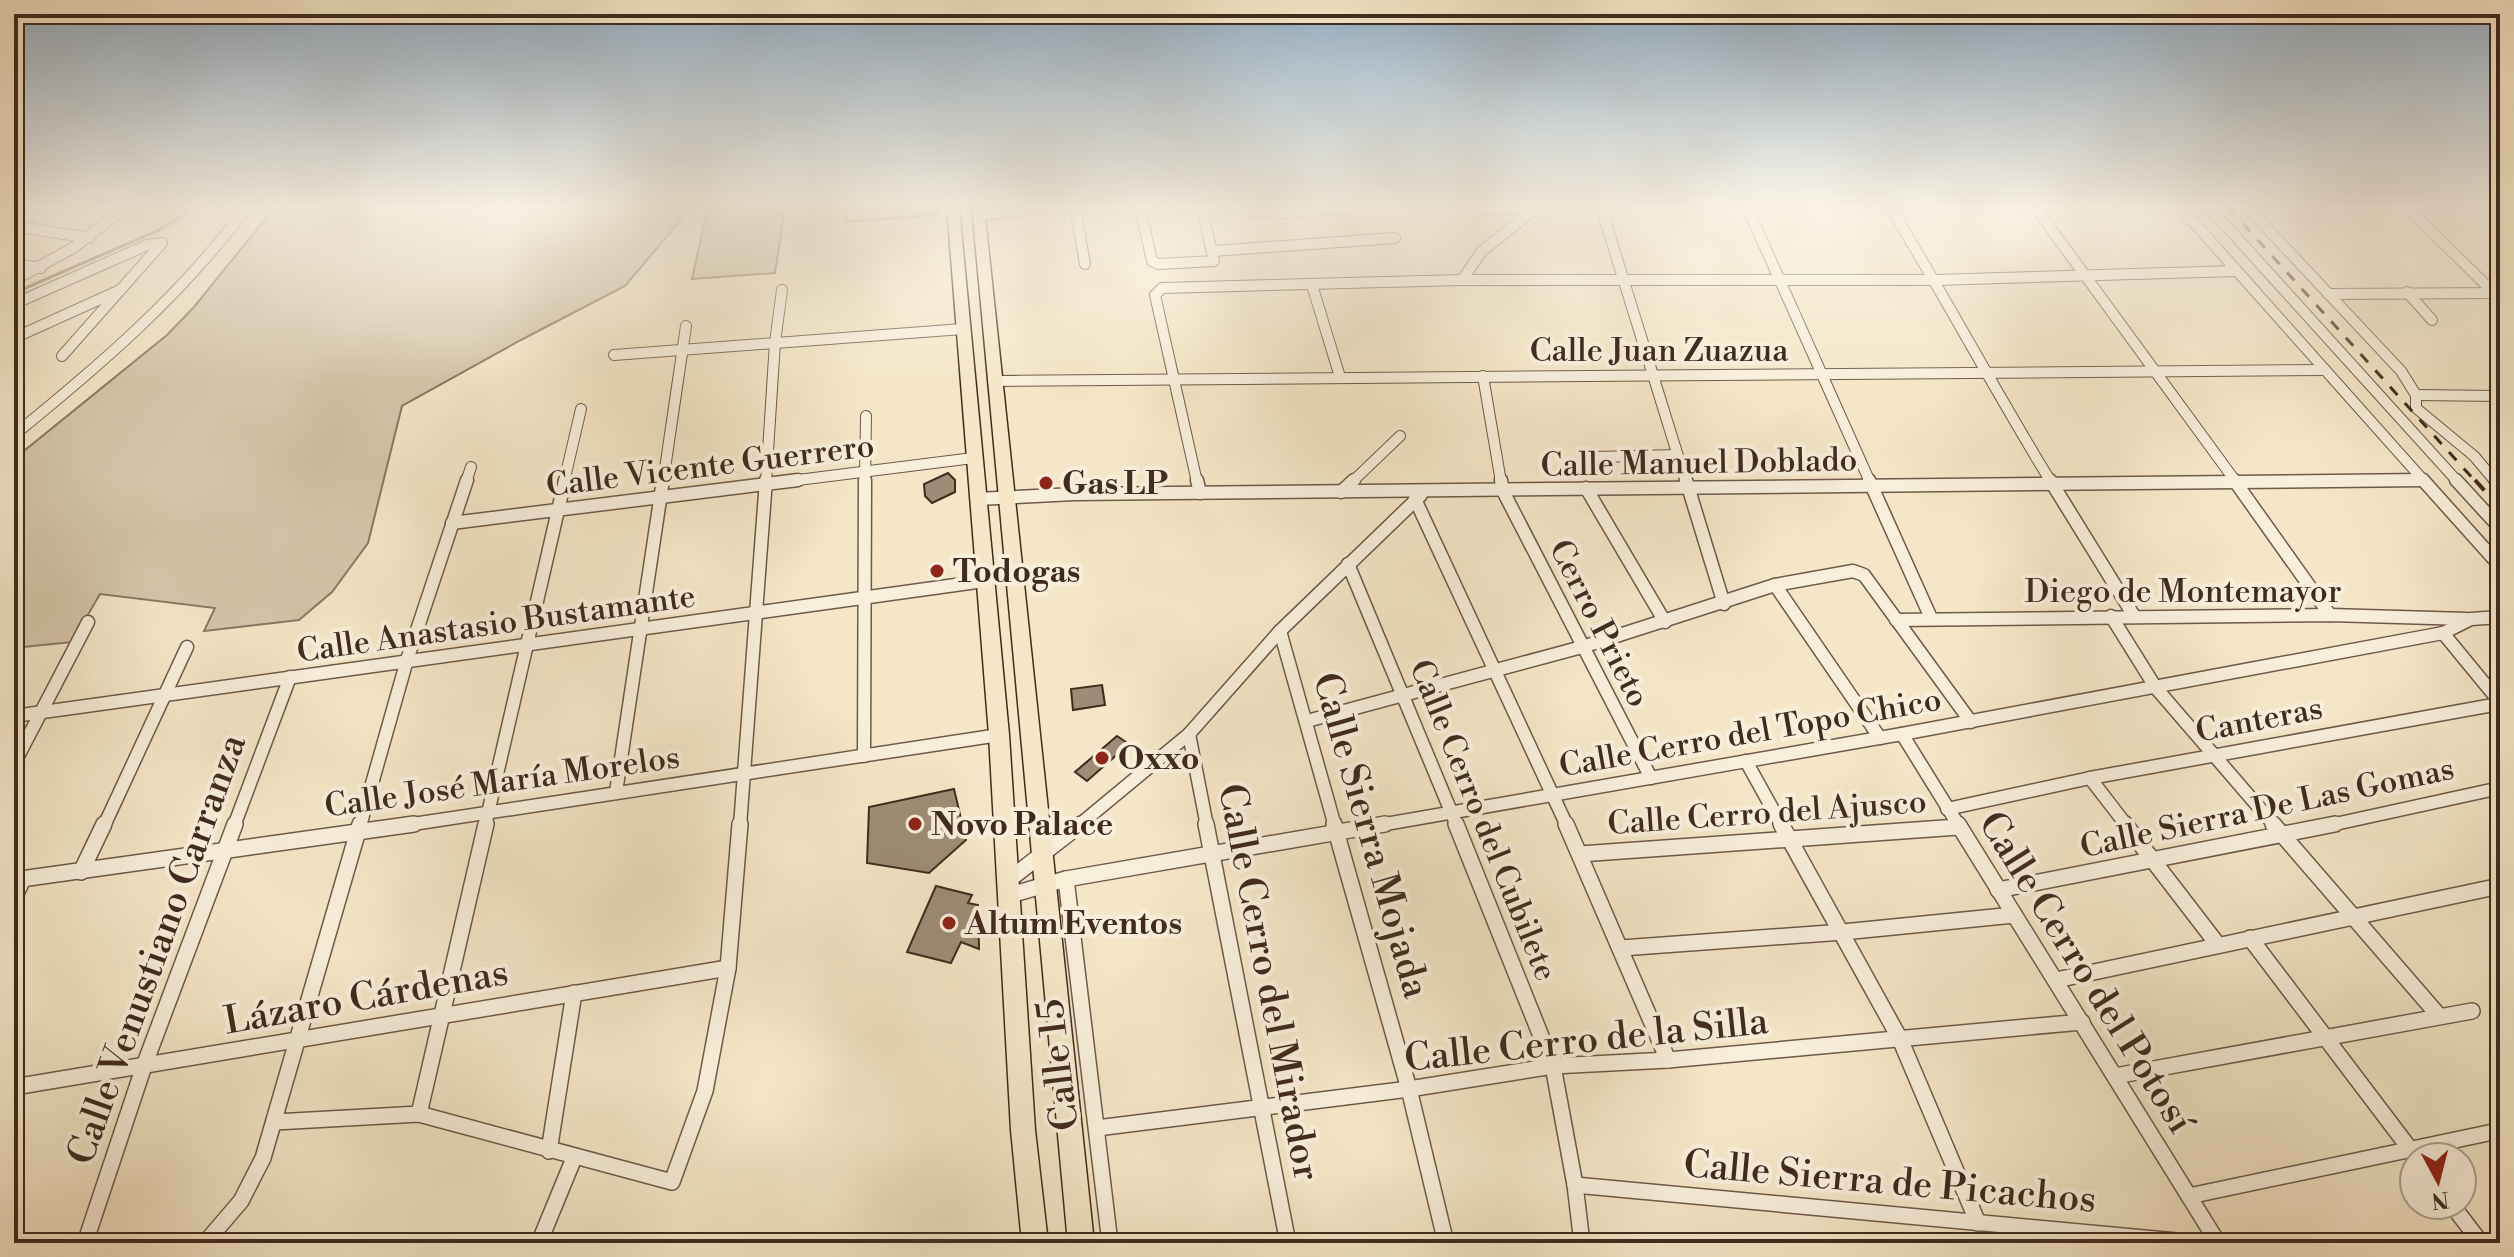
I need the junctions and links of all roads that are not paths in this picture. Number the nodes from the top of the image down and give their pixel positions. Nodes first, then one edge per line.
1 (25, 266) edge
2 (45, 266) edge
3 (100, 266) edge
4 (144, 266) edge
5 (200, 266) edge
6 (958, 266) edge
7 (983, 266) edge
8 (1470, 266) edge
9 (1619, 266) edge
10 (1772, 266) edge
11 (1926, 266) edge
12 (2079, 266) edge
13 (2231, 266) edge
14 (2262, 266) edge
15 (2302, 266) edge
16 (2468, 266) edge
17 (41, 268) junction
18 (2236, 271) junction
19 (2087, 276) junction
20 (1623, 279) junction
21 (1778, 279) junction
22 (14, 280) edge
23 (1462, 280) junction
24 (1935, 280) junction
25 (1312, 285) junction
26 (125, 288) junction
27 (782, 290) dead end
28 (2407, 292) junction
29 (2328, 294) junction
30 (2498, 295) edge
31 (14, 304) edge
32 (2432, 320) dead end
33 (686, 326) dead end
34 (963, 329) junction
35 (14, 338) edge
36 (775, 342) junction
37 (683, 350) junction
38 (614, 355) dead end
39 (62, 356) dead end
40 (2325, 370) junction
41 (2156, 373) junction
42 (1652, 375) junction
43 (1483, 376) junction
44 (1823, 376) junction
45 (1986, 376) junction
46 (1340, 377) junction
47 (1176, 380) junction
48 (993, 381) junction
49 (2416, 395) junction
50 (2500, 396) edge
51 (581, 409) dead end
52 (866, 416) dead end
53 (14, 435) edge
54 (1400, 436) dead end
55 (1677, 455) junction
56 (1596, 457) dead end
57 (973, 458) junction
58 (471, 467) dead end
59 (865, 472) junction
60 (2423, 480) junction
61 (2236, 482) junction
62 (2052, 484) junction
63 (766, 485) junction
64 (1874, 486) junction
65 (2500, 486) edge
66 (1586, 488) junction
67 (1687, 489) junction
68 (1503, 491) junction
69 (1341, 492) junction
70 (1200, 493) junction
71 (1005, 495) junction
72 (1421, 495) junction
73 (662, 499) junction
74 (977, 499) junction
75 (559, 511) junction
76 (452, 523) junction
77 (2500, 528) edge
78 (1348, 564) junction
79 (2500, 566) edge
80 (984, 581) junction
81 (1775, 585) junction
82 (862, 599) junction
83 (1724, 604) junction
84 (757, 614) junction
85 (2330, 615) junction
86 (2111, 616) junction
87 (2134, 616) junction
88 (2500, 617) edge
89 (1931, 618) junction
90 (2471, 619) junction
91 (1896, 620) junction
92 (88, 622) dead end
93 (1665, 622) junction
94 (642, 630) junction
95 (1280, 631) junction
96 (2443, 633) junction
97 (529, 644) junction
98 (187, 647) dead end
99 (1582, 647) junction
100 (407, 660) junction
101 (1494, 671) junction
102 (290, 677) junction
103 (2156, 688) junction
104 (167, 695) junction
105 (1405, 695) junction
106 (40, 712) junction
107 (14, 716) edge
108 (1307, 721) junction
109 (1971, 722) junction
110 (1189, 734) junction
111 (1902, 734) junction
112 (999, 735) junction
113 (1880, 738) junction
114 (864, 756) junction
115 (2214, 756) junction
116 (1746, 761) junction
117 (14, 764) edge
118 (744, 774) junction
119 (1651, 778) junction
120 (2090, 778) junction
121 (2500, 788) edge
122 (616, 792) junction
123 (1553, 795) junction
124 (1947, 809) junction
125 (1451, 812) junction
126 (490, 813) junction
127 (1958, 827) junction
128 (360, 831) junction
129 (1339, 832) junction
130 (2283, 835) junction
131 (1789, 839) junction
132 (224, 850) junction
133 (1042, 854) junction
134 (1212, 854) junction
135 (1580, 854) junction
136 (2151, 859) junction
137 (81, 872) junction
138 (18, 879) edge
139 (1066, 879) junction
140 (1044, 885) junction
141 (2500, 886) edge
142 (1006, 889) junction
143 (1998, 890) junction
144 (14, 898) edge
145 (2014, 915) junction
146 (2354, 916) junction
147 (1843, 932) junction
148 (2250, 938) junction
149 (2218, 945) junction
150 (1621, 948) junction
151 (728, 968) junction
152 (2056, 980) junction
153 (574, 993) junction
154 (2472, 1011) dead end
155 (442, 1014) junction
156 (2439, 1016) junction
157 (2082, 1022) junction
158 (2326, 1038) junction
159 (299, 1039) junction
160 (1900, 1039) junction
161 (1668, 1060) junction
162 (144, 1066) junction
163 (1553, 1066) junction
164 (2115, 1076) junction
165 (14, 1087) edge
166 (1409, 1089) junction
167 (1261, 1109) junction
168 (419, 1114) junction
169 (275, 1122) junction
170 (1097, 1128) junction
171 (2493, 1132) dead end
172 (2404, 1141) edge
173 (2459, 1141) edge
174 (549, 1151) junction
175 (2398, 1156) edge
176 (574, 1158) junction
177 (1575, 1185) junction
178 (2189, 1196) junction
179 (2464, 1221) edge
180 (1978, 1223) junction
181 (2058, 1238) edge
182 (85, 1243) edge
183 (205, 1243) edge
184 (539, 1243) edge
185 (1035, 1243) edge
186 (1081, 1243) edge
187 (1110, 1243) edge
188 (1288, 1243) edge
189 (1446, 1243) edge
190 (1582, 1243) edge
191 (2198, 1243) edge
192 (2218, 1243) edge
193 (2481, 1243) edge

1 - 17 street
2 - 17 street
3 - 31 street
4 - 26 street
5 - 53 street
6 - 34 main road
7 - 48 main road
8 - 23 street
9 - 20 street
10 - 21 street
11 - 24 street
12 - 19 street
13 - 18 street
14 - 77 street
15 - 29 street
16 - 30 street
17 - 22 street
18 - 19 street
18 - 40 street
19 - 24 street
19 - 41 street
20 - 21 street
20 - 23 street
20 - 42 street
21 - 24 street
21 - 44 street
23 - 25 street
24 - 45 street
25 - 46 street
25 - 47 street
26 - 35 street
26 - 39 street
27 - 36 street
28 - 29 street
28 - 30 street
28 - 32 street
29 - 49 street
33 - 37 street
34 - 36 street
34 - 57 main road
36 - 37 street
36 - 63 street
37 - 38 street
37 - 73 street
40 - 41 street, Calle Juan Zuazua
40 - 60 street
41 - 45 street, Calle Juan Zuazua
41 - 61 street
42 - 43 street, Calle Juan Zuazua
42 - 44 street, Calle Juan Zuazua
42 - 55 street
43 - 46 street, Calle Juan Zuazua
43 - 68 street, Cerro Prieto
44 - 45 street, Calle Juan Zuazua
44 - 64 street
45 - 62 street
46 - 47 street, Calle Juan Zuazua
47 - 48 street, Calle Juan Zuazua
47 - 70 street
48 - 71 main road
49 - 50 street
49 - 65 street
51 - 75 street
52 - 59 street
54 - 69 street
55 - 56 street
55 - 67 street
57 - 59 street, Calle Vicente Guerrero
57 - 74 main road
58 - 76 street
59 - 63 street, Calle Vicente Guerrero
59 - 82 street
60 - 61 street, Calle Manuel Doblado
60 - 79 street
61 - 62 street, Calle Manuel Doblado
61 - 85 street
62 - 64 street, Calle Manuel Doblado
62 - 87 street
63 - 73 street, Calle Vicente Guerrero
63 - 84 street
64 - 67 street, Calle Manuel Doblado
64 - 89 street
66 - 67 street, Calle Manuel Doblado
66 - 68 street, Calle Manuel Doblado
66 - 93 street
67 - 83 street
68 - 72 street, Calle Manuel Doblado
68 - 99 street, Cerro Prieto
69 - 70 street, Calle Manuel Doblado
69 - 72 street, Calle Manuel Doblado
70 - 71 street, Calle Manuel Doblado
71 - 74 street, Calle Manuel Doblado
71 - 133 main road
72 - 78 street
72 - 101 street
73 - 75 street, Calle Vicente Guerrero
73 - 94 street
74 - 80 main road
75 - 76 street, Calle Vicente Guerrero
75 - 97 street
76 - 100 street
78 - 95 street
78 - 105 street, Calle Cerro del Cubilete
80 - 82 street, Calle Anastasio Bustamante
80 - 112 main road
81 - 83 street
81 - 91 street
81 - 113 street
82 - 84 street, Calle Anastasio Bustamante
82 - 114 street
83 - 93 street
84 - 94 street, Calle Anastasio Bustamante
84 - 118 street
85 - 87 street, Diego de Montemayor
85 - 90 street, Diego de Montemayor
86 - 87 street, Diego de Montemayor
86 - 89 street, Diego de Montemayor
86 - 103 street
88 - 90 street, Calle Cerro del Topo Chico
89 - 91 street, Diego de Montemayor
90 - 96 street, Calle Cerro del Topo Chico
91 - 109 street
92 - 106 street
93 - 99 street
94 - 97 street, Calle Anastasio Bustamante
94 - 122 street
95 - 108 street, Calle Sierra Mojada
95 - 110 street
96 - 103 street, Calle Cerro del Topo Chico
96 - 115 street, Canteras
97 - 100 street, Calle Anastasio Bustamante
97 - 126 street
98 - 104 street
99 - 101 street
99 - 119 street, Cerro Prieto
100 - 102 street, Calle Anastasio Bustamante
100 - 128 street
101 - 105 street
101 - 123 street
102 - 104 street, Calle Anastasio Bustamante
102 - 132 street, Calle Venustiano Carranza
103 - 109 street, Calle Cerro del Topo Chico
103 - 115 street
104 - 106 street, Calle Anastasio Bustamante
104 - 137 street
105 - 108 street
105 - 125 street, Calle Cerro del Cubilete
106 - 107 street, Calle Anastasio Bustamante
106 - 117 street
108 - 129 street, Calle Sierra Mojada
109 - 111 street, Calle Cerro del Topo Chico
110 - 133 street
110 - 134 street, Calle Cerro del Mirador
111 - 113 street, Calle Cerro del Topo Chico
111 - 124 street, Calle Cerro del Potosí
112 - 114 street, Calle José María Morelos
112 - 142 main road
113 - 116 street, Calle Cerro del Topo Chico
114 - 118 street, Calle José María Morelos
115 - 120 street, Canteras
115 - 130 street
116 - 119 street, Calle Cerro del Topo Chico
116 - 131 street
118 - 122 street, Calle José María Morelos
118 - 151 street
119 - 123 street, Calle Cerro del Topo Chico
120 - 124 street, Canteras
120 - 136 street
121 - 130 street, Calle Sierra De Las Gomas
122 - 126 street, Calle José María Morelos
123 - 125 street, Calle Cerro del Topo Chico
123 - 135 street
124 - 127 street, Calle Cerro del Potosí
125 - 129 street, Calle Cerro del Topo Chico
125 - 163 street, Calle Cerro del Cubilete
126 - 128 street, Calle José María Morelos
126 - 155 street
127 - 131 street, Calle Cerro del Ajusco
127 - 143 street, Calle Cerro del Potosí
128 - 132 street, Calle José María Morelos
128 - 159 street
129 - 134 street, Calle Cerro del Topo Chico
129 - 166 street, Calle Sierra Mojada
130 - 136 street, Calle Sierra De Las Gomas
130 - 146 street
131 - 135 street, Calle Cerro del Ajusco
131 - 147 street
132 - 137 street, Calle José María Morelos
132 - 162 street, Calle Venustiano Carranza
133 - 140 main road
133 - 142 street
134 - 139 street, Calle Cerro del Topo Chico
134 - 167 street, Calle Cerro del Mirador
135 - 150 street
136 - 143 street, Calle Sierra De Las Gomas
136 - 149 street
137 - 138 street, Calle José María Morelos
138 - 144 street
139 - 140 street, Calle Cerro del Topo Chico
139 - 170 street, Calle 15
140 - 142 street, Calle Cerro del Topo Chico
140 - 186 main road
141 - 146 street
142 - 185 main road
143 - 145 street, Calle Cerro del Potosí
145 - 147 street
145 - 152 street, Calle Cerro del Potosí
146 - 148 street
146 - 156 street
147 - 150 street
147 - 160 street
148 - 149 street
148 - 158 street
149 - 152 street
150 - 161 street
151 - 153 street, Lázaro Cárdenas
151 - 176 street
152 - 157 street, Calle Cerro del Potosí
153 - 155 street, Lázaro Cárdenas
153 - 174 street
154 - 156 street
155 - 159 street, Lázaro Cárdenas
155 - 168 street
156 - 158 street
157 - 160 street, Calle Cerro de la Silla
157 - 164 street, Calle Cerro del Potosí
158 - 164 street
158 - 172 street
159 - 162 street, Lázaro Cárdenas
159 - 169 street
160 - 161 street, Calle Cerro de la Silla
160 - 180 street
161 - 163 street, Calle Cerro de la Silla
162 - 165 street, Lázaro Cárdenas
162 - 182 street, Calle Venustiano Carranza
163 - 166 street, Calle Cerro de la Silla
163 - 177 street, Calle Cerro del Cubilete
164 - 178 street, Calle Cerro del Potosí
166 - 167 street, Calle Cerro de la Silla
166 - 189 street, Calle Sierra Mojada
167 - 170 street, Calle Cerro de la Silla
167 - 188 street, Calle Cerro del Mirador
168 - 169 street
168 - 174 street
169 - 183 street
170 - 187 street, Calle 15
171 - 173 street
174 - 176 street
175 - 178 street
176 - 184 street
177 - 180 street, Calle Sierra de Picachos
177 - 190 street, Calle Cerro del Cubilete
178 - 192 street, Calle Cerro del Potosí
179 - 193 street
180 - 181 street, Calle Sierra de Picachos
181 - 191 street, Calle Sierra de Picachos

